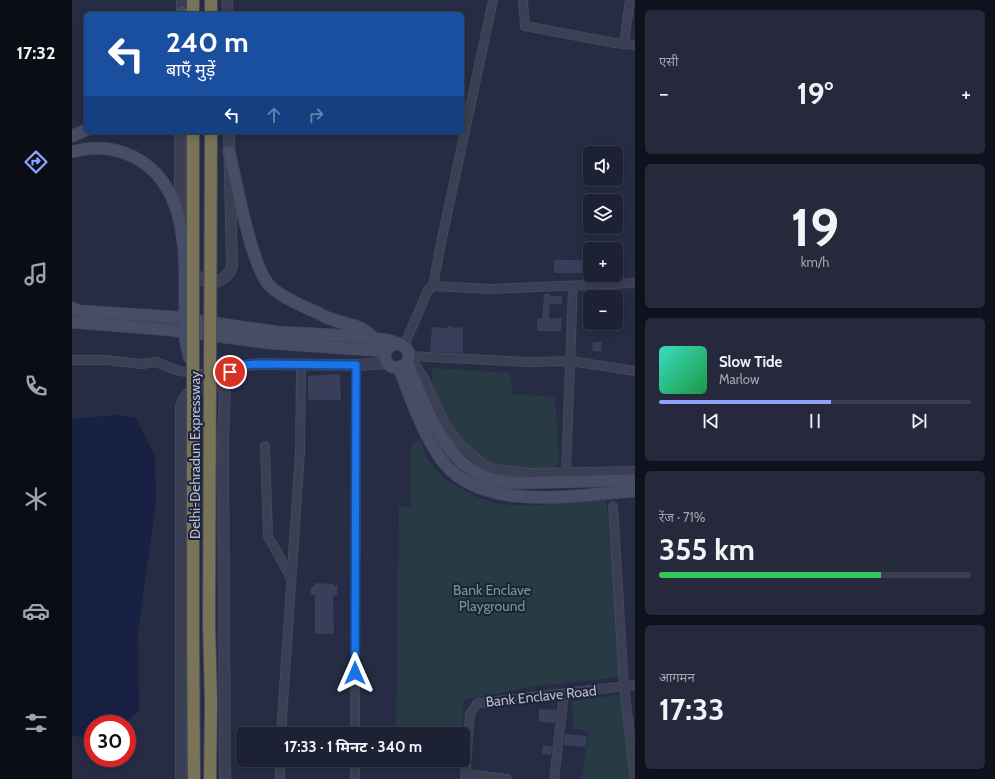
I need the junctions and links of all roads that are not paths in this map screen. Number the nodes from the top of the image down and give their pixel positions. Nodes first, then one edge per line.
1 (182, 0) edge
2 (193, 0) edge
3 (211, 0) edge
4 (227, 0) edge
5 (493, 0) edge
6 (523, 0) edge
7 (630, 0) edge
8 (184, 12) edge
9 (185, 12) edge
10 (211, 12) edge
11 (228, 12) edge
12 (624, 44) junction
13 (635, 45) edge
14 (84, 131) edge
15 (180, 134) edge
16 (193, 134) edge
17 (211, 134) edge
18 (229, 134) edge
19 (72, 136) edge
20 (229, 151) junction
21 (72, 152) edge
22 (635, 283) edge
23 (433, 286) junction
24 (573, 286) junction
25 (72, 308) edge
26 (72, 322) edge
27 (373, 338) junction
28 (402, 345) junction
29 (386, 351) junction
30 (72, 360) edge
31 (571, 361) junction
32 (405, 362) junction
33 (388, 363) junction
34 (301, 364) junction
35 (356, 365) junction
36 (635, 371) edge
37 (193, 381) junction
38 (226, 382) junction
39 (265, 446) dead end
40 (635, 471) edge
41 (566, 472) junction
42 (594, 476) junction
43 (635, 480) edge
44 (635, 491) edge
45 (613, 506) dead end
46 (291, 576) junction
47 (635, 685) edge
48 (624, 687) junction
49 (564, 694) junction
50 (210, 706) junction
51 (225, 706) junction
52 (193, 707) junction
53 (180, 710) junction
54 (218, 724) junction
55 (281, 727) edge
56 (355, 727) edge
57 (187, 728) junction
58 (210, 742) junction
59 (225, 744) junction
60 (181, 747) junction
61 (194, 747) junction
62 (280, 767) edge
63 (355, 767) edge
64 (465, 776) edge
65 (182, 779) edge
66 (194, 779) edge
67 (210, 779) edge
68 (225, 779) edge
69 (280, 779) edge
70 (355, 779) edge
71 (507, 779) edge
72 (554, 779) edge
73 (635, 779) edge

1 - 8 street
2 - 9 highway
3 - 10 highway
4 - 11 street
5 - 23 street
6 - 12 street
7 - 12 street
12 - 13 street
14 - 19 main road
15 - 20 street
16 - 37 highway, Delhi-Dehradun Expressway, bridge
17 - 50 highway, Delhi-Dehradun Expressway, bridge
18 - 20 street
20 - 27 main road
21 - 37 main road, bridge
22 - 24 street
23 - 24 street
23 - 28 street
24 - 31 street
25 - 27 main road
26 - 29 main road
27 - 28 main road
28 - 29 main road
28 - 32 main road
29 - 33 main road
30 - 38 street
31 - 32 street
31 - 36 street
31 - 41 street
32 - 33 main road
32 - 41 street
32 - 42 main road
32 - 44 main road
33 - 35 street
34 - 35 street
34 - 38 street
34 - 46 street
35 - 56 street
37 - 52 highway, Delhi-Dehradun Expressway, bridge
38 - 51 street
38 - 53 street
39 - 46 street
40 - 42 street
41 - 42 street
42 - 43 main road
45 - 48 street
46 - 55 street
47 - 48 street, Bank Enclave Road
48 - 49 street, Bank Enclave Road
48 - 73 street
49 - 64 street, Bank Enclave Road
49 - 72 street
50 - 54 street
50 - 58 highway, Delhi-Dehradun Expressway
51 - 54 street
51 - 59 street
52 - 57 street
52 - 61 highway, Delhi-Dehradun Expressway
53 - 57 street
53 - 60 street
54 - 58 street
54 - 59 street
57 - 60 street
57 - 61 street
58 - 67 highway, Delhi-Dehradun Expressway
59 - 68 street
60 - 65 street
61 - 66 highway, Delhi-Dehradun Expressway
62 - 69 street
63 - 70 street
64 - 71 street

